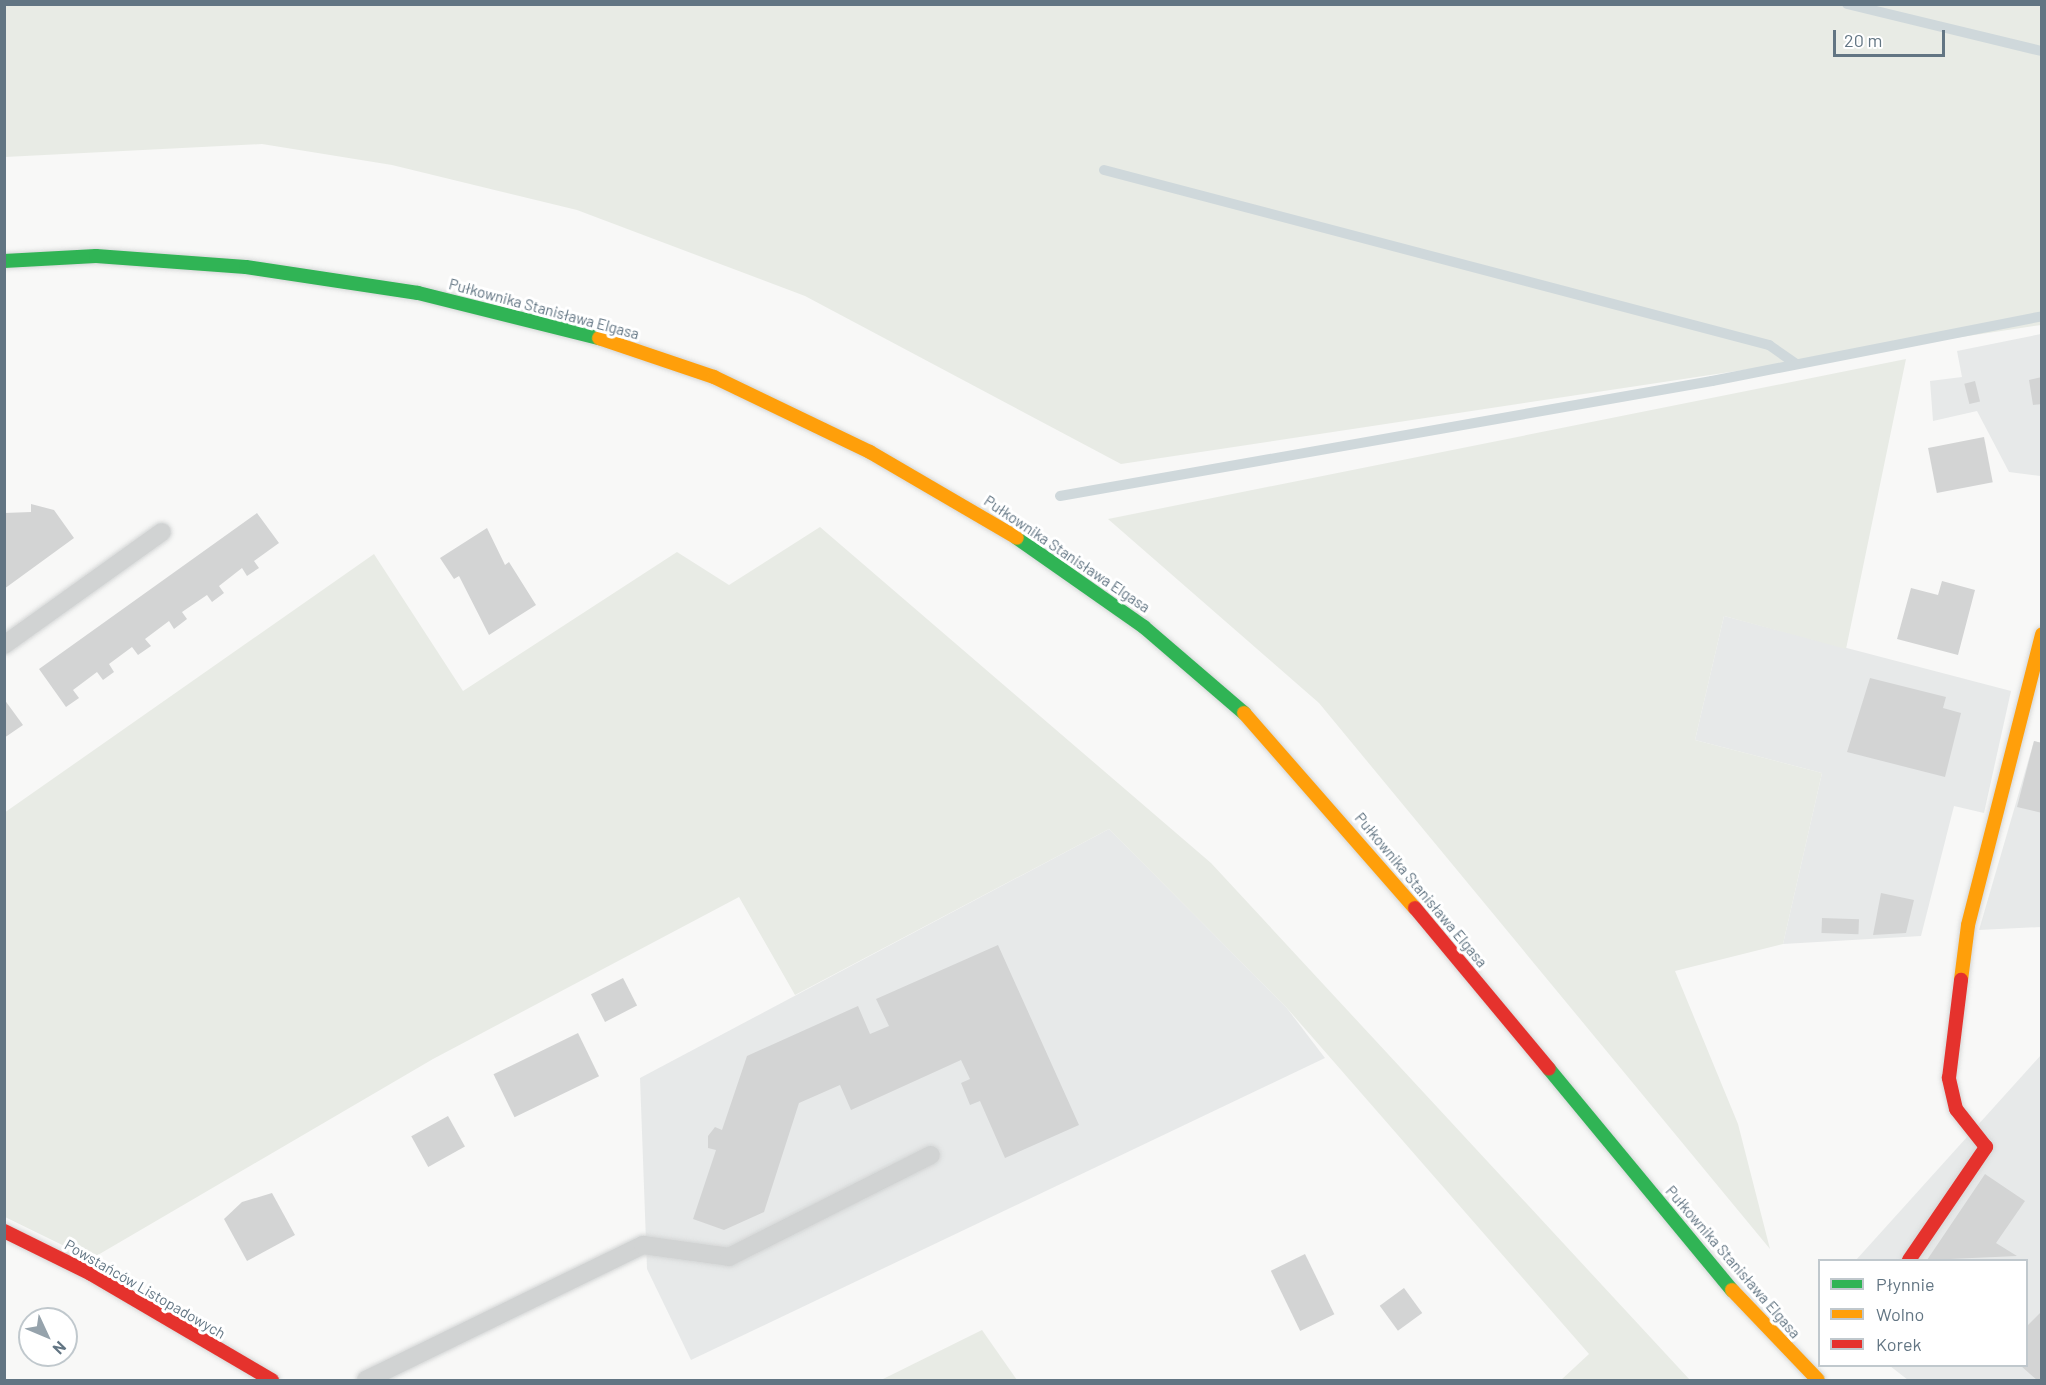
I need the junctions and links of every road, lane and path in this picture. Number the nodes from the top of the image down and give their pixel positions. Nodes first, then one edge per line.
1 (4, 261) edge
2 (162, 532) dead end
3 (2042, 634) edge
4 (4, 645) edge
5 (931, 1155) dead end
6 (4, 1231) edge
7 (1911, 1259) edge
8 (269, 1380) edge
9 (366, 1380) edge
10 (1818, 1380) edge

1 - 10 street, Pułkownika Stanisława Elgasa
2 - 4 lane
3 - 7 street
5 - 9 lane
6 - 8 street, Powstańców Listopadowych

